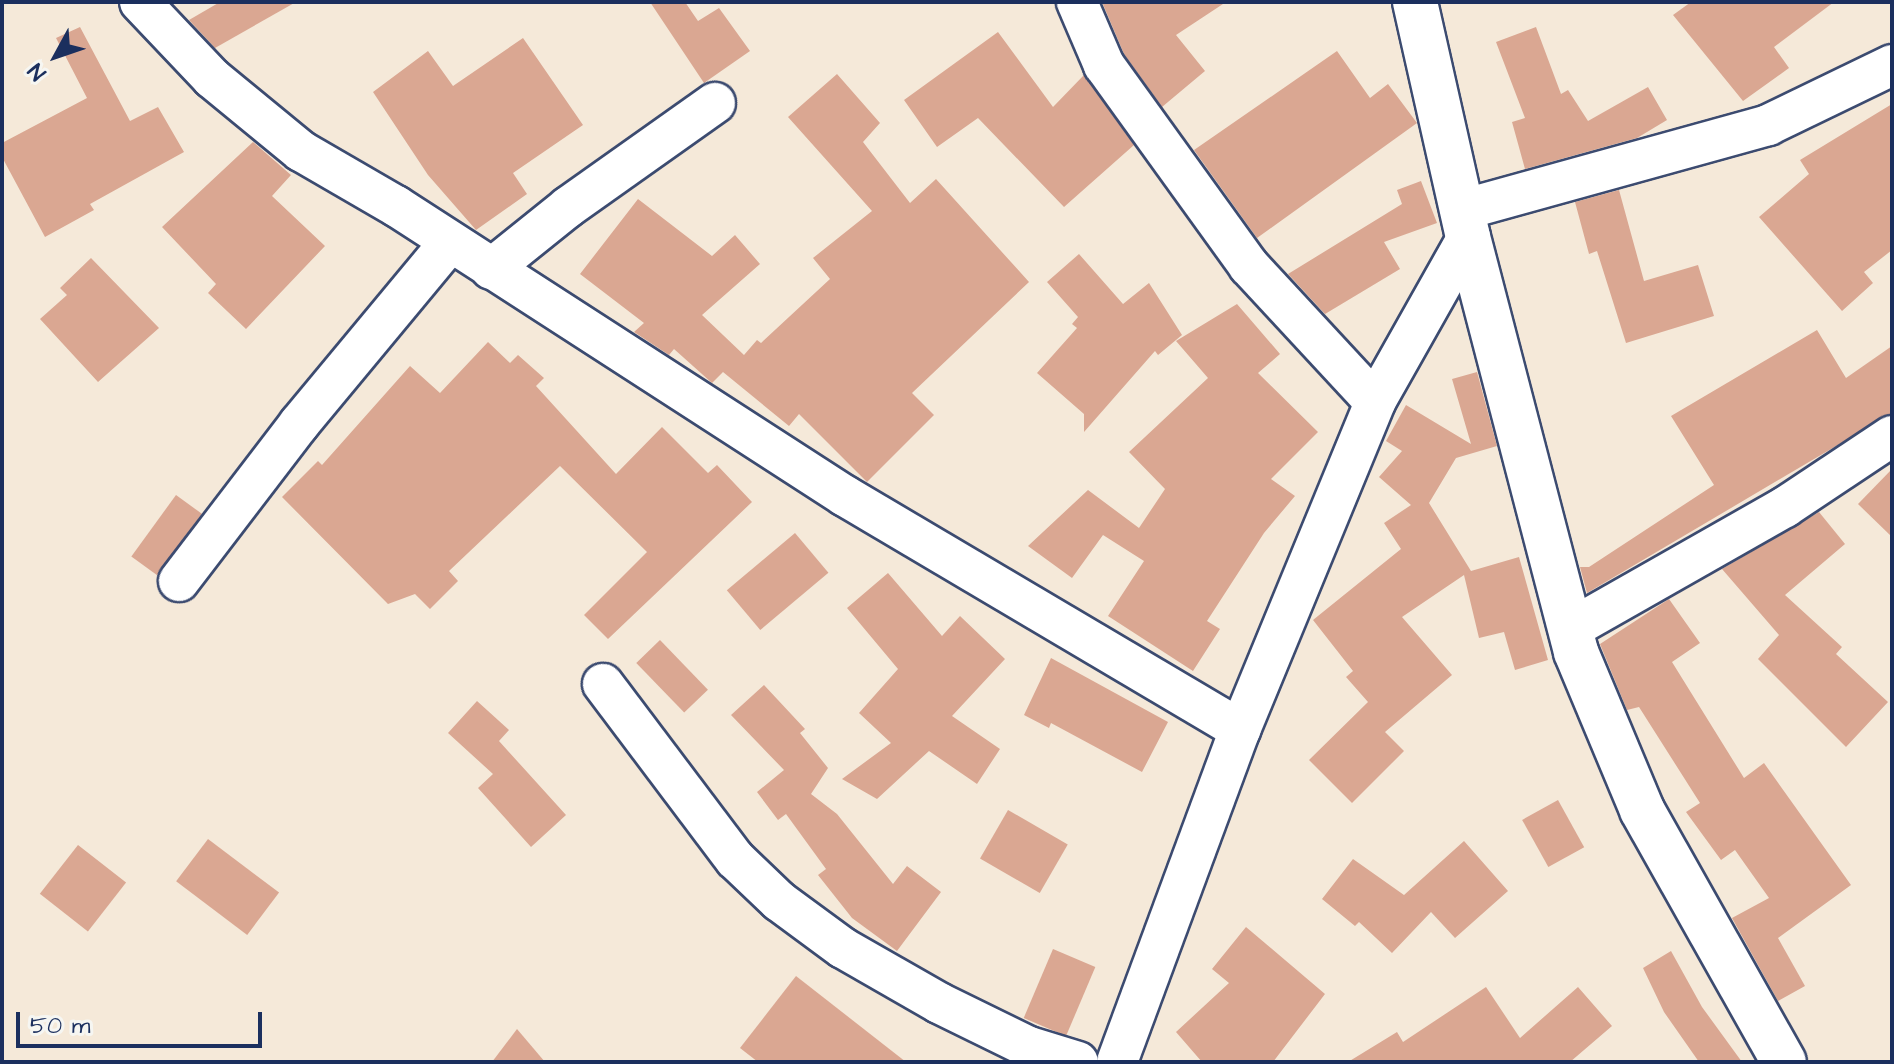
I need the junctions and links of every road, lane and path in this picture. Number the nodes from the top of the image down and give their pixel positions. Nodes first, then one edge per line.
1 (140, 2) edge
2 (1077, 2) edge
3 (1415, 2) edge
4 (1892, 65) edge
5 (715, 103) dead end
6 (1465, 223) junction
7 (450, 242) junction
8 (491, 269) junction
9 (1375, 402) junction
10 (1892, 436) edge
11 (179, 581) dead end
12 (1572, 628) junction
13 (603, 684) dead end
14 (1240, 730) junction
15 (1078, 1062) edge
16 (1117, 1062) edge
17 (1784, 1062) edge

1 - 7 street
2 - 9 street
3 - 6 street
4 - 6 street
5 - 8 street
6 - 9 street
6 - 12 street
7 - 8 street
7 - 11 street
8 - 14 street
9 - 14 street
10 - 12 street
12 - 17 street
13 - 15 street
14 - 16 street

